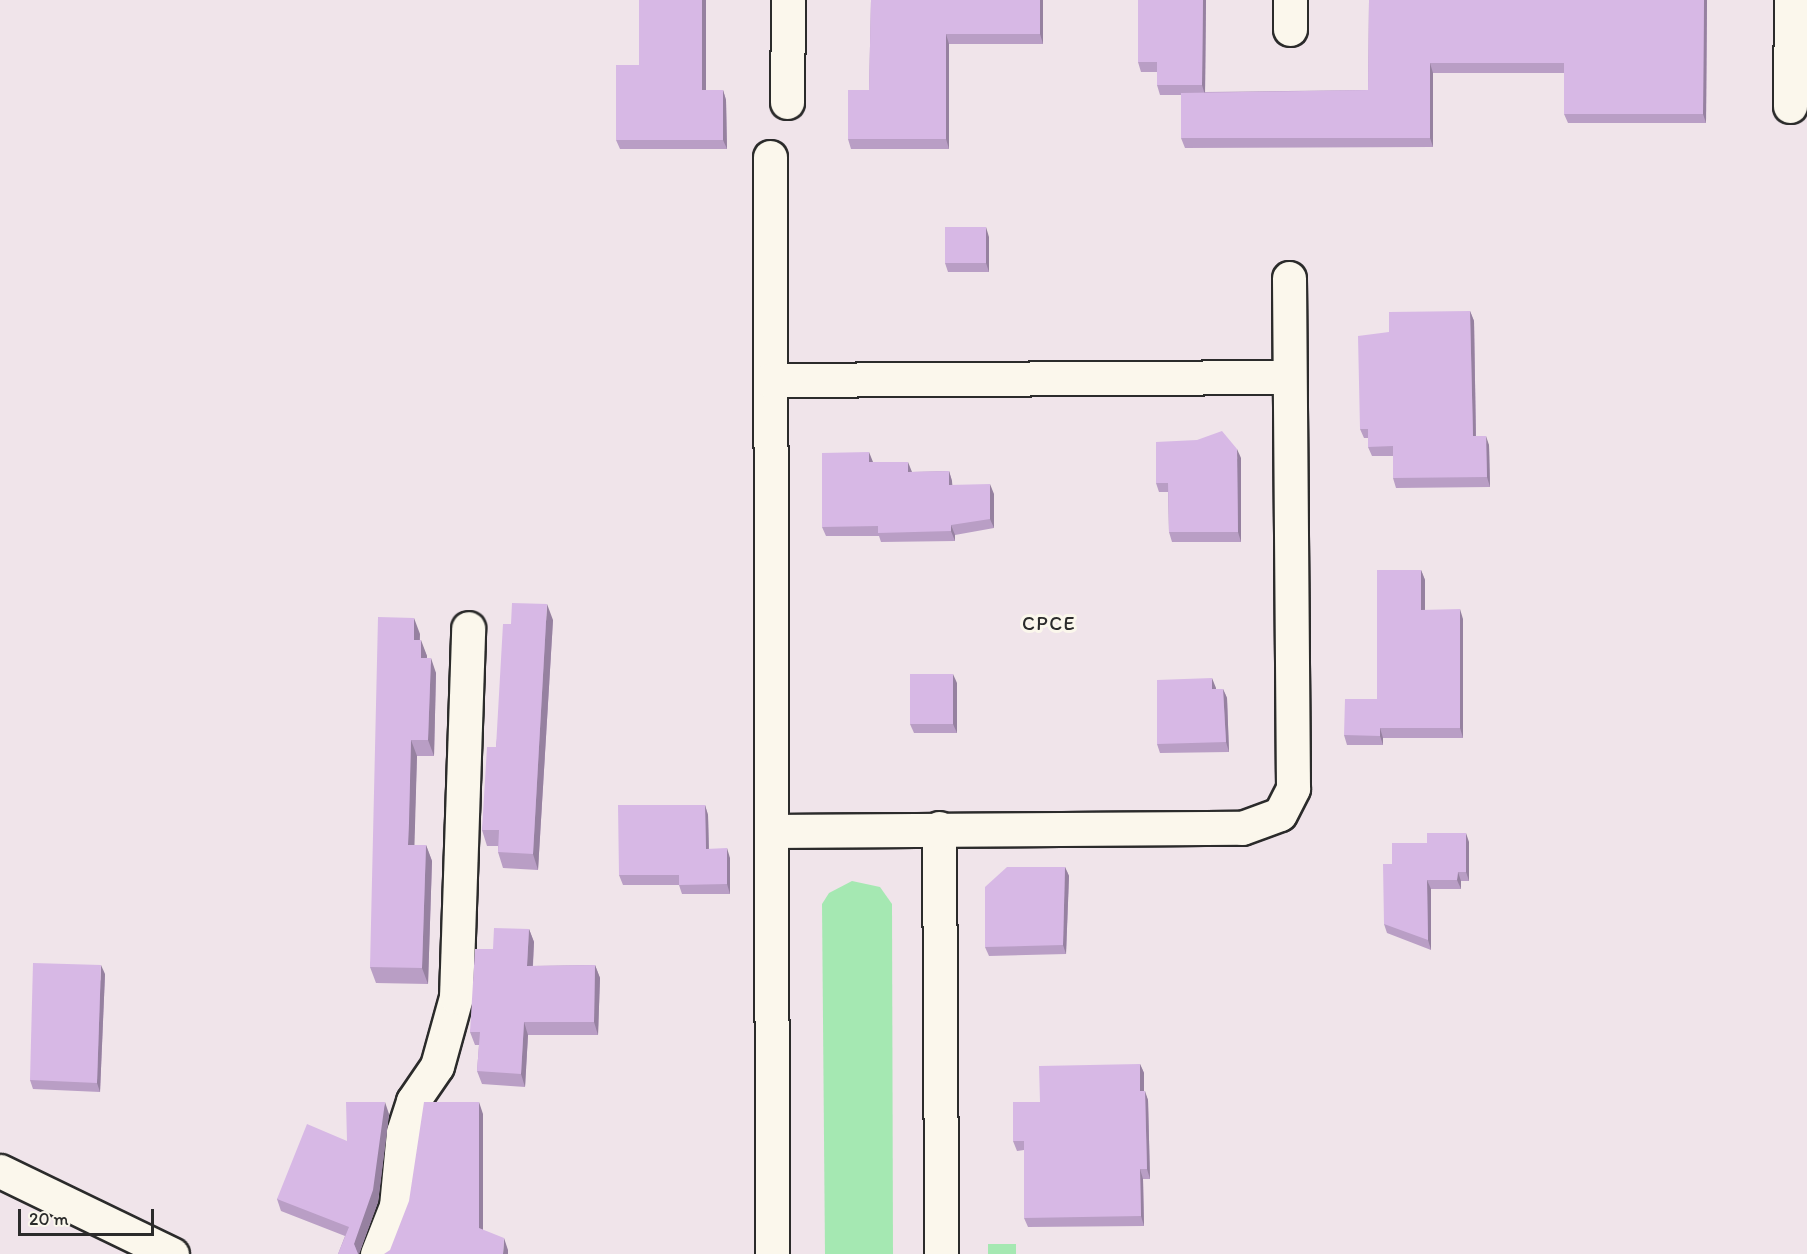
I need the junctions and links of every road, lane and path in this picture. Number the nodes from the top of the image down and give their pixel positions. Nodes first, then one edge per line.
1 (788, 0) edge
2 (1791, 0) edge
3 (787, 102) dead end
4 (1790, 106) dead end
5 (770, 157) dead end
6 (1289, 278) dead end
7 (1289, 377) junction
8 (770, 380) junction
9 (468, 628) dead end
10 (939, 828) junction
11 (771, 831) junction
12 (0, 1171) edge
13 (171, 1254) edge
14 (377, 1254) edge
15 (772, 1254) edge
16 (941, 1254) edge

1 - 3 street
2 - 4 street
5 - 8 street
6 - 7 street
7 - 8 street
7 - 10 street
8 - 11 street
9 - 14 street
10 - 11 street
10 - 16 street
11 - 15 street
12 - 13 street

